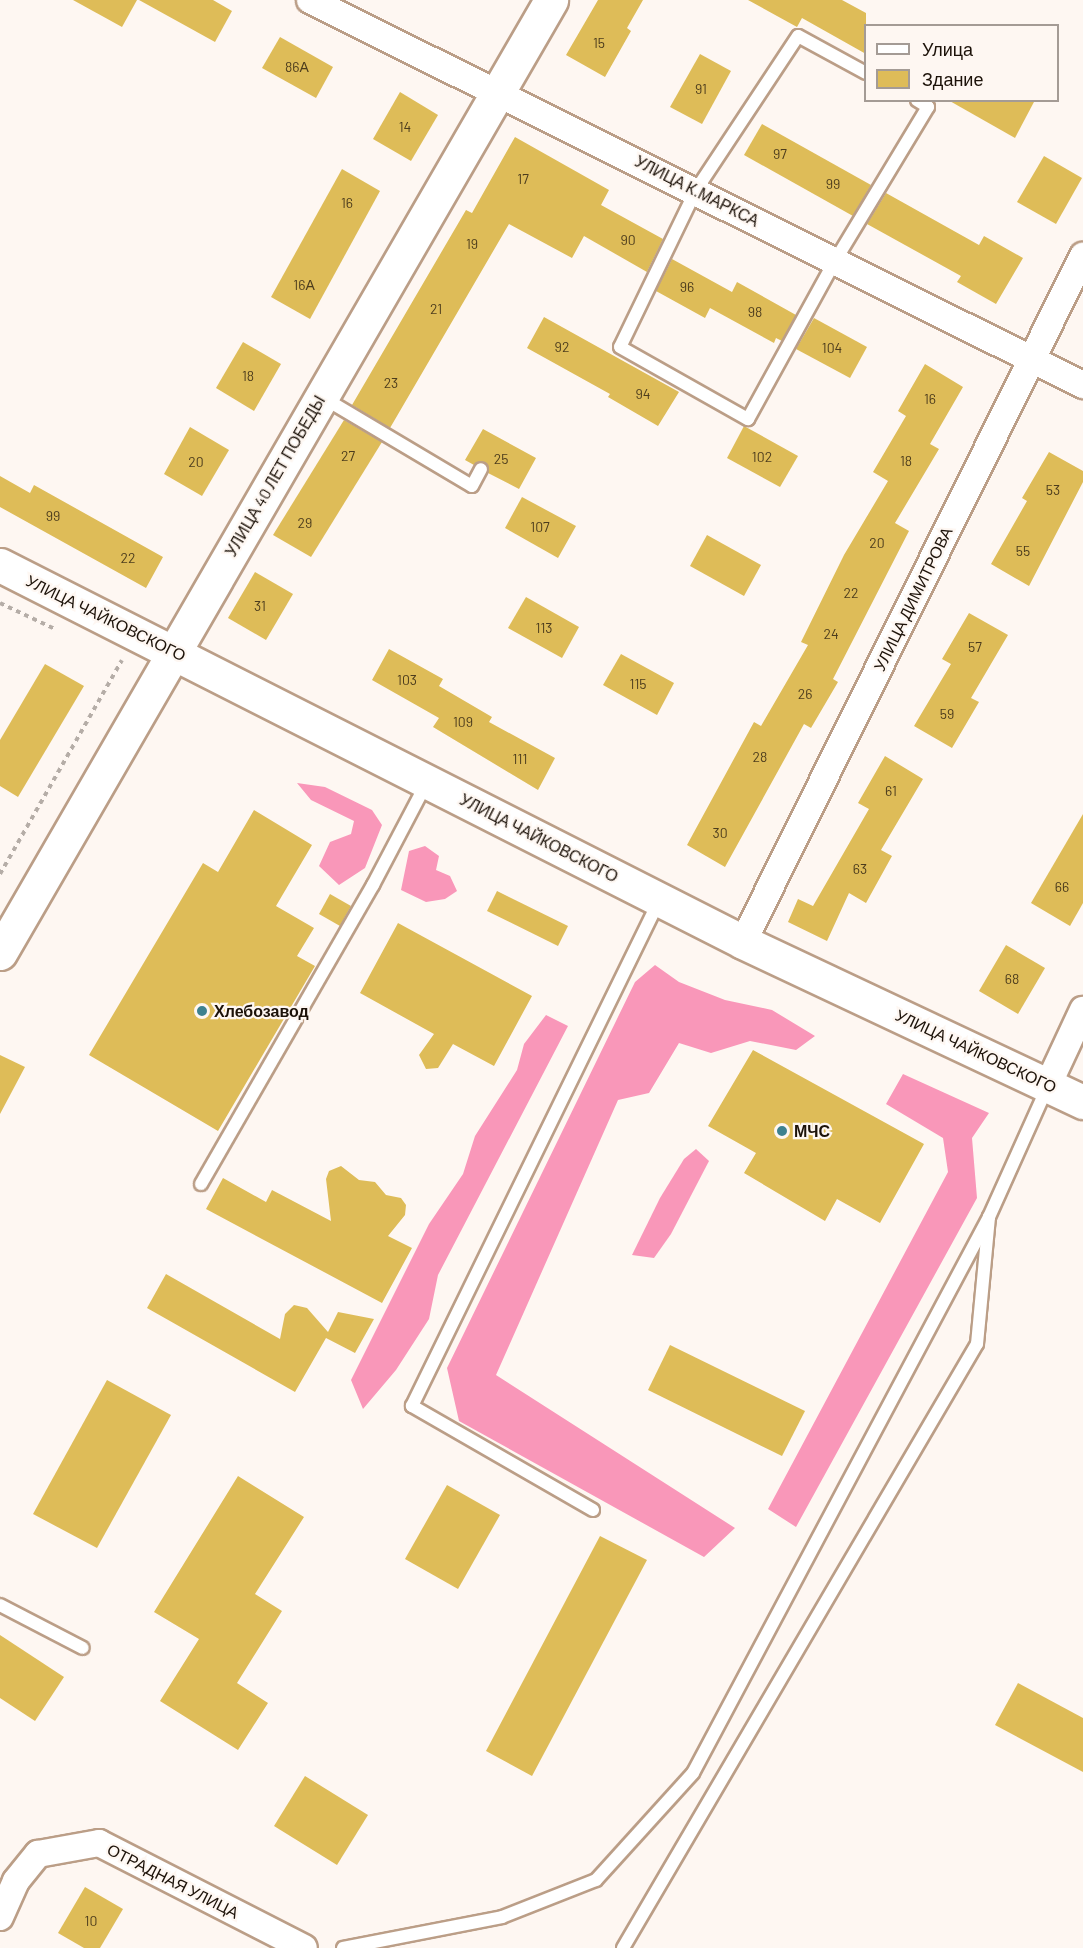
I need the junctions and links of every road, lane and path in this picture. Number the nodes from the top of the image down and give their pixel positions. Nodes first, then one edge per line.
1 (310, 0) edge
2 (551, 0) edge
3 (864, 72) edge
4 (499, 91) junction
5 (920, 102) edge
6 (696, 190) junction
7 (1083, 256) edge
8 (835, 261) junction
9 (1032, 360) junction
10 (1083, 385) edge
11 (321, 396) junction
12 (481, 469) dead end
13 (0, 565) edge
14 (173, 651) junction
15 (122, 660) dead end
16 (427, 781) junction
17 (0, 874) edge
18 (659, 900) junction
19 (743, 942) junction
20 (0, 953) edge
21 (1083, 1010) edge
22 (1048, 1085) junction
23 (1083, 1102) edge
24 (201, 1184) dead end
25 (989, 1217) junction
26 (593, 1510) dead end
27 (0, 1605) edge
28 (83, 1648) dead end
29 (0, 1917) edge
30 (304, 1948) edge
31 (343, 1948) edge
32 (622, 1948) edge

1 - 4 street, УЛИЦА К.МАРКСА
2 - 4 street, УЛИЦА 40 ЛЕТ ПОБЕДЫ
3 - 6 lane
4 - 6 street, УЛИЦА К.МАРКСА
4 - 11 street, УЛИЦА 40 ЛЕТ ПОБЕДЫ
5 - 8 lane
6 - 8 street, УЛИЦА К.МАРКСА
6 - 8 lane
7 - 9 street, УЛИЦА ДИМИТРОВА
8 - 9 street, УЛИЦА К.МАРКСА
9 - 10 street, УЛИЦА К.МАРКСА
9 - 19 street, УЛИЦА ДИМИТРОВА
11 - 12 lane
11 - 14 street, УЛИЦА 40 ЛЕТ ПОБЕДЫ
13 - 14 street, УЛИЦА ЧАЙКОВСКОГО
14 - 16 street, УЛИЦА ЧАЙКОВСКОГО
14 - 20 street, УЛИЦА 40 ЛЕТ ПОБЕДЫ
15 - 17 path
16 - 18 street, УЛИЦА ЧАЙКОВСКОГО
16 - 24 lane
18 - 19 street, УЛИЦА ЧАЙКОВСКОГО
18 - 26 lane
19 - 22 street, УЛИЦА ЧАЙКОВСКОГО
21 - 22 street
22 - 23 street, УЛИЦА ЧАЙКОВСКОГО
22 - 25 lane
25 - 31 lane
25 - 32 lane
27 - 28 lane
29 - 30 street, ОТРАДНАЯ УЛИЦА

